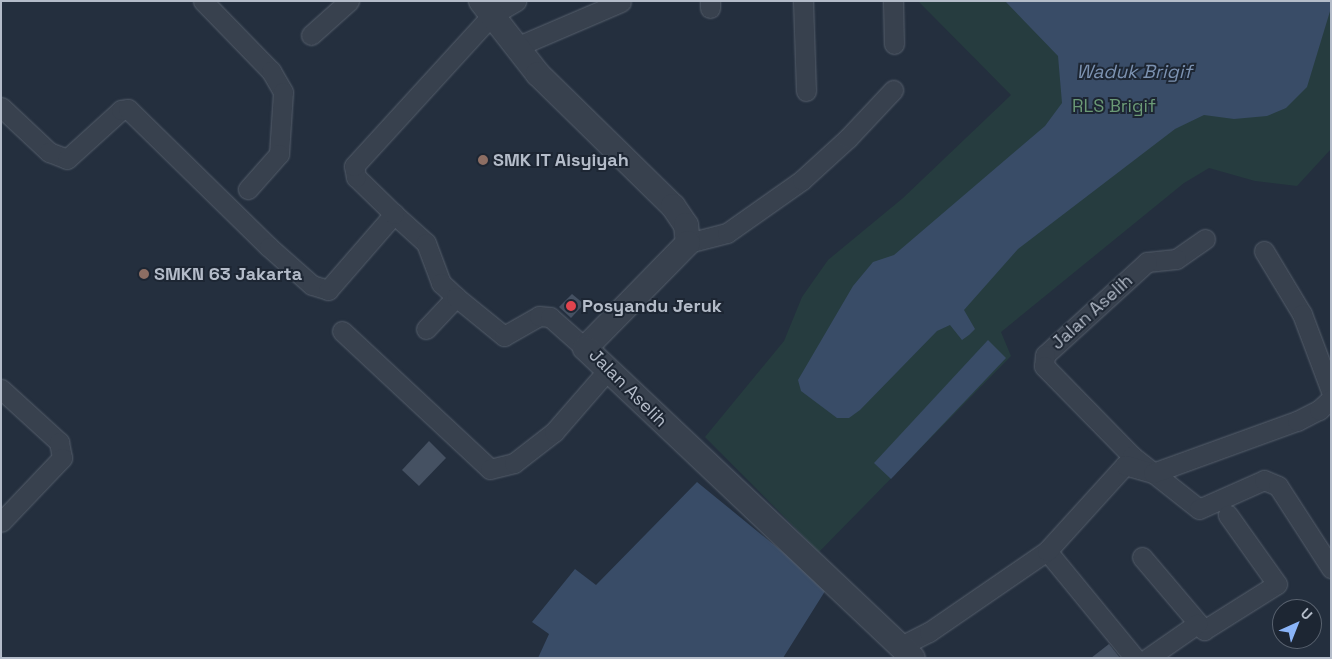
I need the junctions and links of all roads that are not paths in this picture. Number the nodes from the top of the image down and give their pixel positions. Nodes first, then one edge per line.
1 (203, 1) edge
2 (349, 1) edge
3 (516, 1) edge
4 (803, 1) edge
5 (893, 1) edge
6 (621, 2) edge
7 (486, 8) edge
8 (311, 35) dead end
9 (894, 44) dead end
10 (516, 47) junction
11 (892, 90) dead end
12 (806, 91) dead end
13 (1, 107) edge
14 (248, 189) dead end
15 (394, 214) junction
16 (1205, 239) dead end
17 (688, 242) junction
18 (1264, 251) dead end
19 (456, 298) junction
20 (426, 329) dead end
21 (342, 331) dead end
22 (584, 348) junction
23 (607, 370) junction
24 (1, 389) edge
25 (1331, 391) edge
26 (1331, 399) edge
27 (1153, 473) junction
28 (1228, 515) dead end
29 (1, 522) edge
30 (1047, 551) junction
31 (1142, 557) dead end
32 (1331, 568) edge
33 (1200, 627) junction
34 (907, 652) edge
35 (1135, 658) edge
36 (1148, 658) edge

1 - 14 street
2 - 8 street
3 - 7 street
4 - 12 street
5 - 9 street
6 - 10 street
7 - 10 street
7 - 15 street
10 - 17 street
11 - 17 street
13 - 15 street
15 - 19 street
16 - 27 street, Jalan Aselih
17 - 22 street, Jalan Aselih
18 - 25 street
19 - 20 street
19 - 22 street
21 - 23 street
22 - 23 street, Jalan Aselih
23 - 34 street, Jalan Aselih
24 - 29 street
26 - 27 street
27 - 30 street, Jalan Aselih
27 - 32 street, Jalan Aselih
28 - 33 street
30 - 34 street, Jalan Aselih
30 - 35 street
31 - 33 street
33 - 36 street

